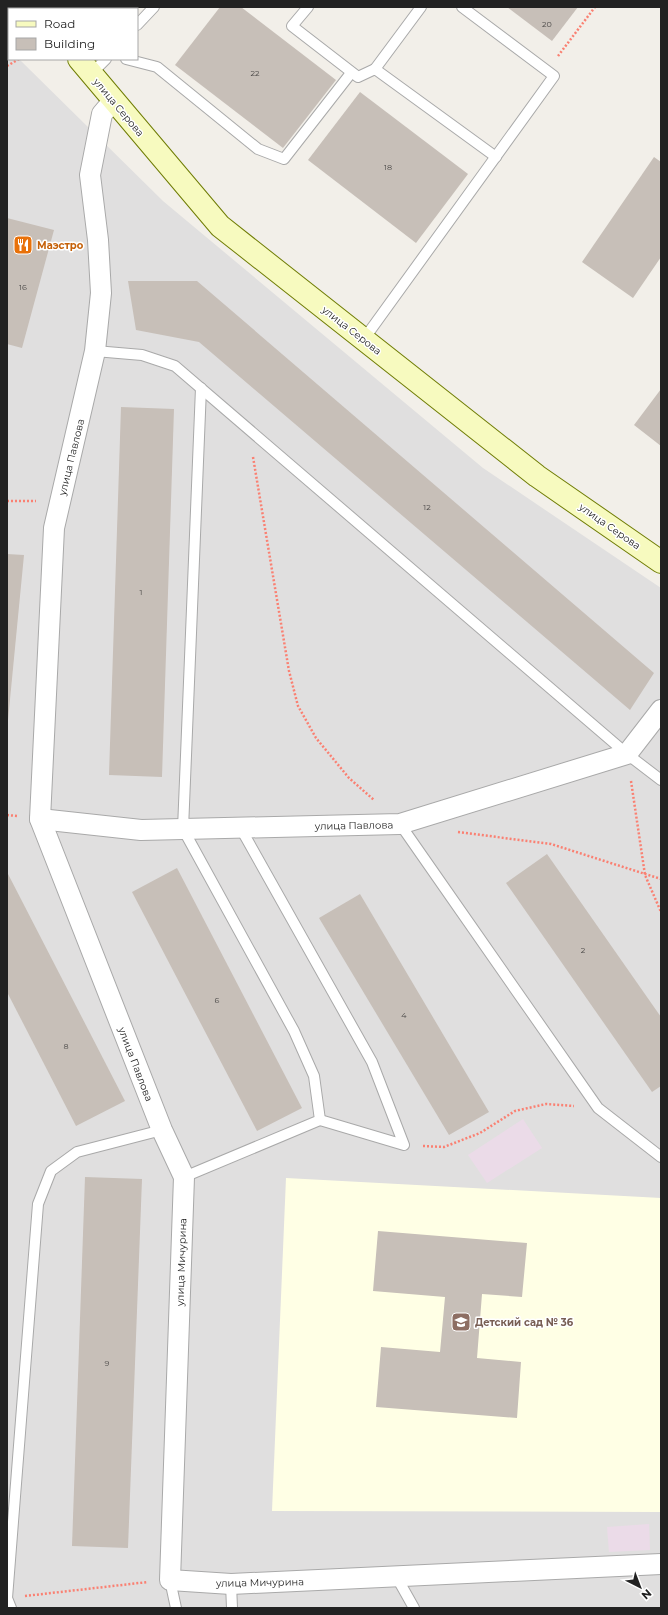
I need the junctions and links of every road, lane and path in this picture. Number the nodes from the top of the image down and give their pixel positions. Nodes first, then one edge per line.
1 (154, 7) edge
2 (308, 7) edge
3 (421, 7) edge
4 (462, 7) edge
5 (595, 7) edge
6 (138, 24) edge
7 (17, 60) edge
8 (130, 60) edge
9 (92, 64) edge
10 (7, 66) edge
11 (375, 69) junction
12 (547, 71) junction
13 (352, 73) junction
14 (113, 101) junction
15 (496, 157) junction
16 (364, 340) junction
17 (95, 351) junction
18 (201, 388) junction
19 (248, 429) junction
20 (7, 500) edge
21 (60, 503) junction
22 (661, 562) edge
23 (661, 710) edge
24 (627, 754) junction
25 (661, 780) edge
26 (40, 819) junction
27 (400, 824) junction
28 (240, 827) junction
29 (184, 829) junction
30 (453, 831) dead end
31 (645, 875) junction
32 (661, 879) edge
33 (661, 912) edge
34 (598, 1108) junction
35 (320, 1120) junction
36 (162, 1130) junction
37 (404, 1145) junction
38 (661, 1157) edge
39 (184, 1177) junction
40 (661, 1564) edge
41 (396, 1576) junction
42 (170, 1580) junction
43 (231, 1584) junction
44 (7, 1598) edge
45 (12, 1608) edge
46 (176, 1608) edge
47 (232, 1608) edge
48 (414, 1608) edge

1 - 6 lane
2 - 13 lane
3 - 11 lane
4 - 12 lane
5 - 12 path
7 - 10 path
8 - 13 lane
9 - 14 main road, улица Серова
11 - 13 lane
11 - 15 lane
12 - 15 lane
14 - 16 main road, улица Серова
14 - 17 street, улица Павлова
15 - 16 lane
16 - 22 main road, улица Серова
17 - 18 lane
17 - 21 street, улица Павлова
18 - 19 lane
18 - 29 lane
19 - 24 lane
19 - 27 path
20 - 21 path
21 - 26 street, улица Павлова
23 - 24 street
24 - 25 lane
24 - 27 street, улица Павлова
24 - 31 path
26 - 29 street, улица Павлова
26 - 36 street, улица Павлова
27 - 28 street, улица Павлова
27 - 34 lane
28 - 29 street, улица Павлова
28 - 37 lane
29 - 35 lane
30 - 31 path
31 - 32 path
31 - 33 path
34 - 37 path
34 - 38 lane
35 - 37 lane
35 - 39 lane
36 - 39 street, улица Мичурина
36 - 44 lane
39 - 42 street, улица Мичурина
40 - 41 street, улица Мичурина
41 - 43 street, улица Мичурина
41 - 48 lane
42 - 43 street, улица Мичурина
42 - 44 path
42 - 46 lane
43 - 47 lane
44 - 45 lane

